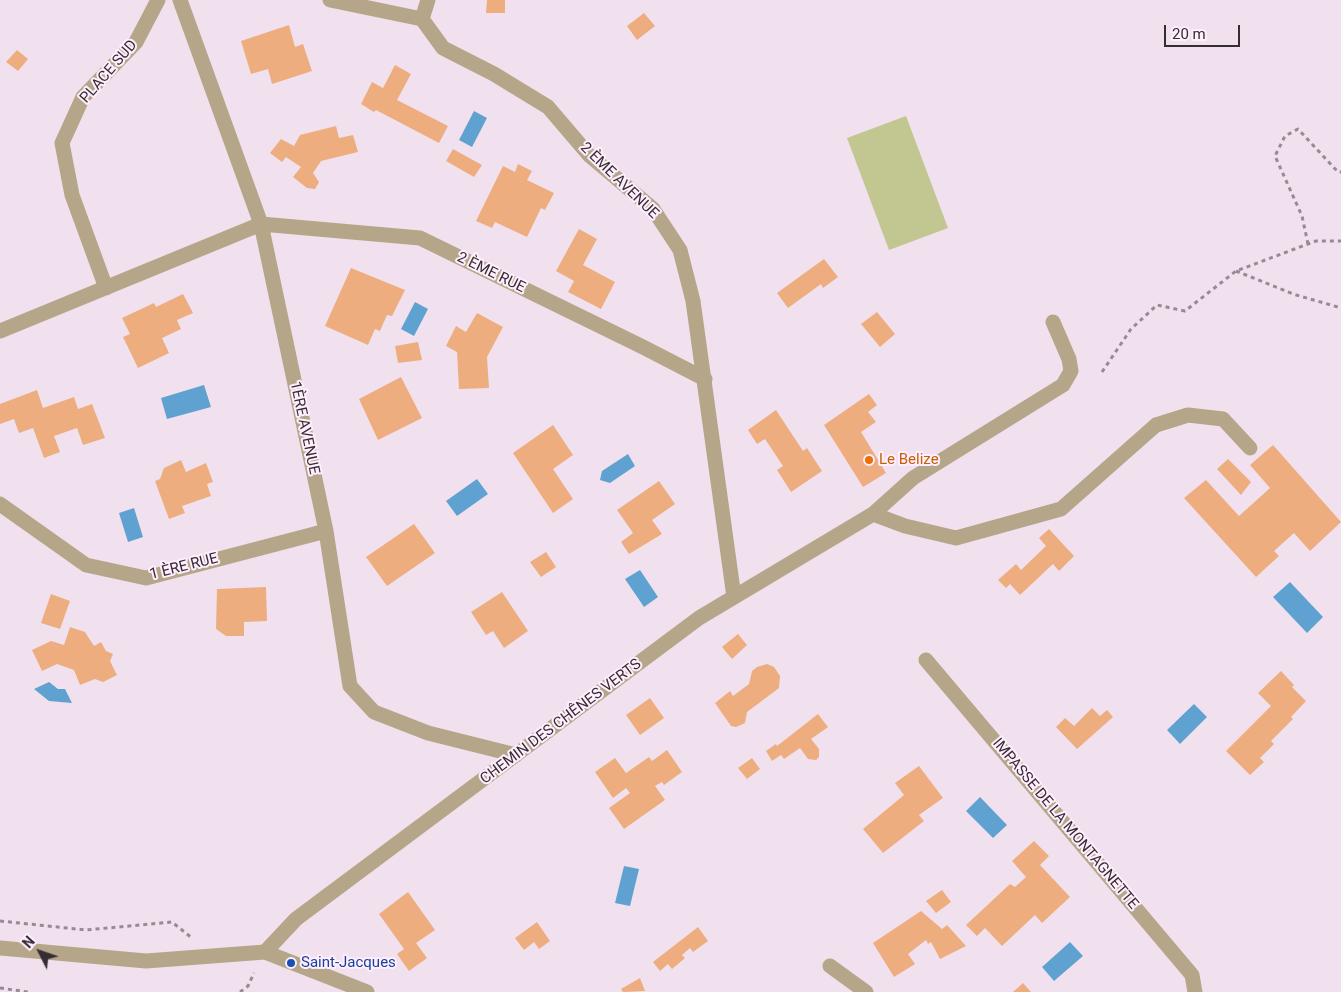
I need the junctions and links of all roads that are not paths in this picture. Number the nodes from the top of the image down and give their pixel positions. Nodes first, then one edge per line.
1 (158, 0) edge
2 (180, 0) edge
3 (330, 0) edge
4 (428, 0) edge
5 (422, 19) junction
6 (261, 224) junction
7 (106, 288) junction
8 (1053, 322) dead end
9 (0, 330) edge
10 (705, 379) junction
11 (1250, 448) dead end
12 (0, 504) edge
13 (873, 514) junction
14 (326, 531) junction
15 (734, 597) junction
16 (926, 660) dead end
17 (516, 755) junction
18 (0, 948) edge
19 (265, 952) junction
20 (830, 966) dead end
21 (367, 992) edge
22 (866, 992) edge
23 (1195, 992) edge

1 - 7 street, PLACE SUD
2 - 6 street, 1ÈRE AVENUE
3 - 5 street
4 - 5 street
5 - 10 street, 2 ÈME AVENUE
6 - 7 street
6 - 10 street, 2 ÈME RUE
6 - 14 street, 1ÈRE AVENUE
7 - 9 street
8 - 13 street, CHEMIN DES CHÊNES VERTS
10 - 15 street, 2 ÈME AVENUE
11 - 13 street
12 - 14 street, 1 ÈRE RUE
13 - 15 street, CHEMIN DES CHÊNES VERTS
14 - 17 street, 1ÈRE AVENUE
15 - 17 street, CHEMIN DES CHÊNES VERTS
16 - 23 street, IMPASSE DE LA MONTAGNETTE
17 - 19 street, CHEMIN DES CHÊNES VERTS
18 - 19 street
19 - 21 street
20 - 22 street

